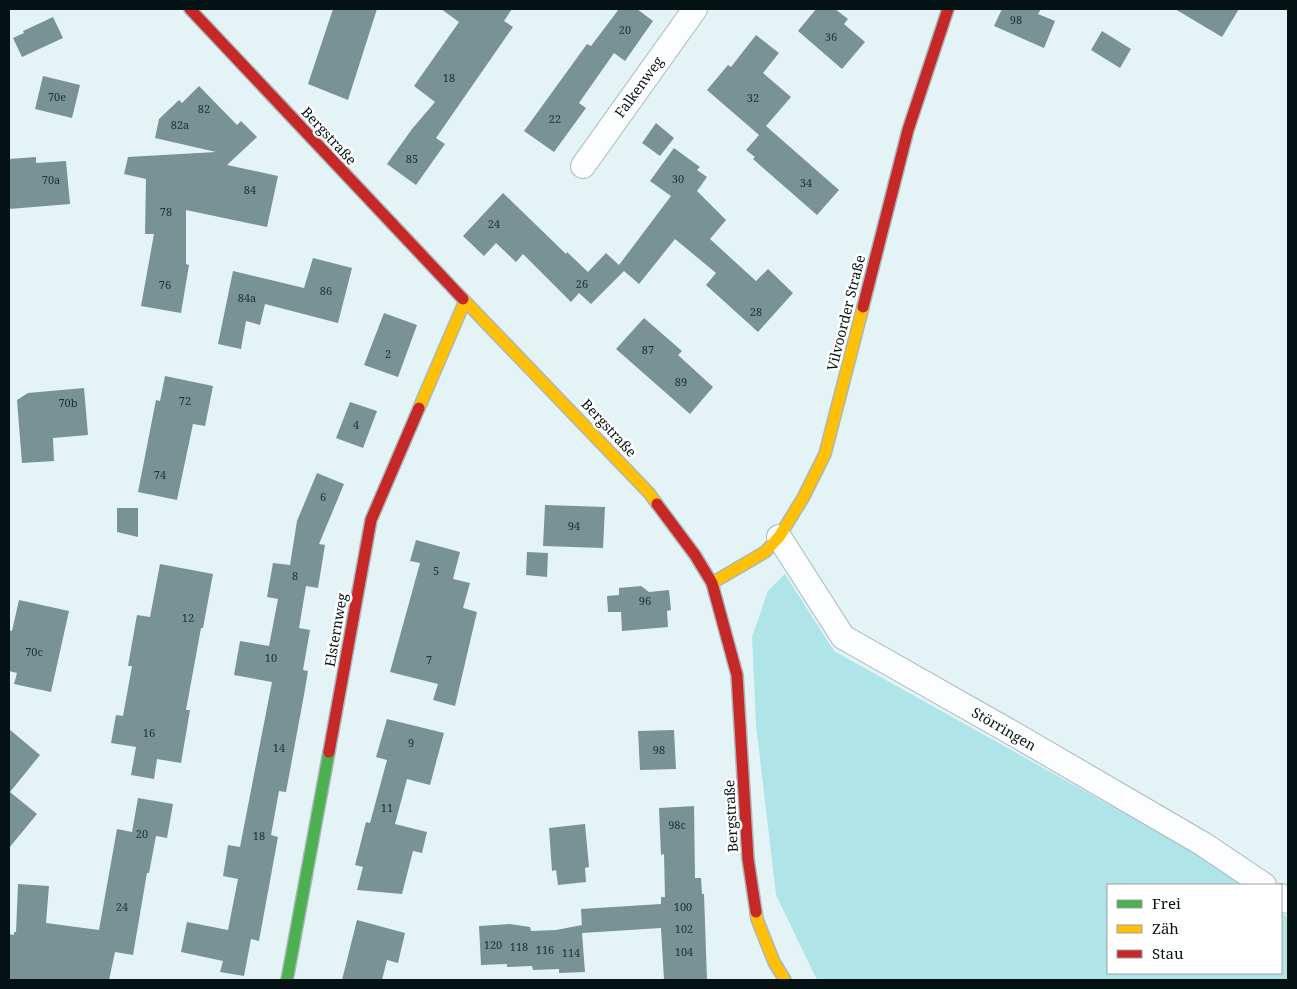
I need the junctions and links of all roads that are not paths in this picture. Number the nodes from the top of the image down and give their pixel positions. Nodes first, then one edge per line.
1 (190, 9) edge
2 (695, 9) edge
3 (948, 9) edge
4 (583, 166) dead end
5 (465, 301) junction
6 (779, 537) junction
7 (712, 584) junction
8 (1263, 884) edge
9 (287, 980) edge
10 (785, 980) edge

1 - 5 street, Bergstraße
2 - 4 street, Falkenweg
3 - 6 street, Vilvoorder Straße
5 - 7 street, Bergstraße
5 - 9 street, Elsternweg
6 - 7 street, Vilvoorder Straße
6 - 8 street, Störringen
7 - 10 street, Bergstraße

